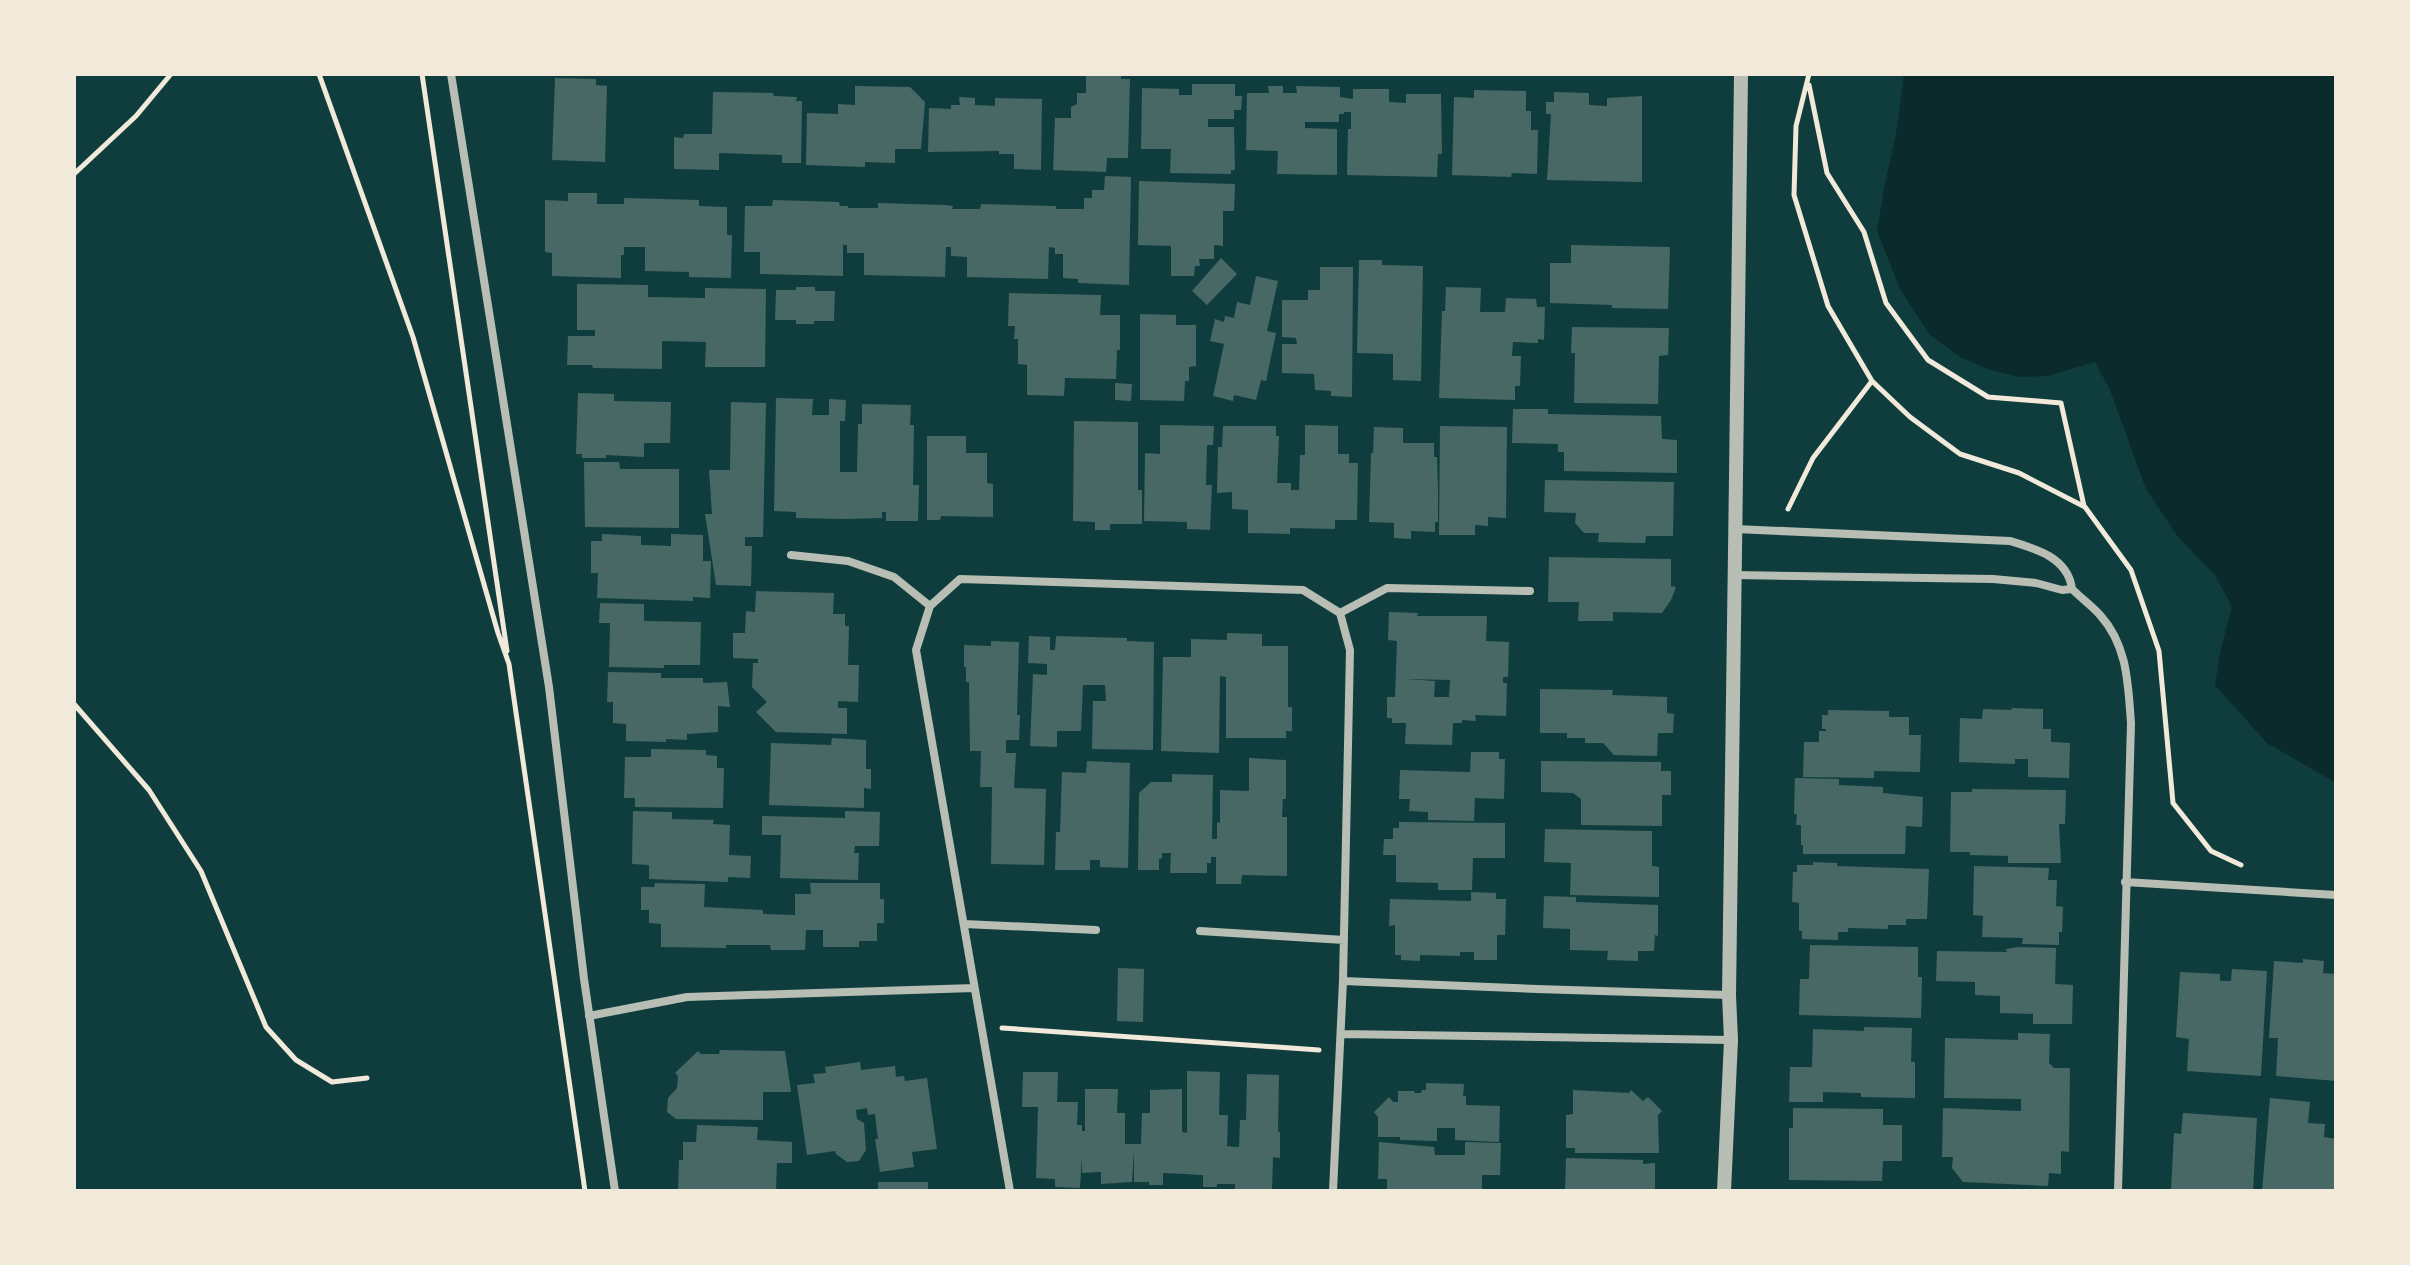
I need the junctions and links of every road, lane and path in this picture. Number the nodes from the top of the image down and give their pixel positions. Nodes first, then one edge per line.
1 (171, 74) edge
2 (319, 74) edge
3 (422, 74) edge
4 (451, 74) edge
5 (1741, 74) edge
6 (1809, 74) edge
7 (1808, 82) junction
8 (74, 174) edge
9 (1872, 381) junction
10 (2085, 507) junction
11 (1735, 529) junction
12 (1778, 531) junction
13 (791, 555) dead end
14 (1735, 575) junction
15 (2072, 589) junction
16 (1530, 591) dead end
17 (930, 606) junction
18 (1340, 613) junction
19 (509, 664) junction
20 (74, 704) edge
21 (2247, 868) dead end
22 (2125, 882) junction
23 (2336, 895) edge
24 (964, 924) junction
25 (1096, 930) dead end
26 (1200, 931) dead end
27 (1344, 940) junction
28 (1343, 981) junction
29 (974, 988) junction
30 (1729, 995) junction
31 (589, 1016) junction
32 (981, 1026) junction
33 (1341, 1034) junction
34 (1731, 1040) junction
35 (1340, 1051) junction
36 (367, 1078) dead end
37 (585, 1191) edge
38 (615, 1191) edge
39 (1010, 1191) edge
40 (1333, 1191) edge
41 (1724, 1191) edge
42 (2118, 1191) edge

1 - 8 path
2 - 19 path
3 - 19 path
4 - 31 street
5 - 11 street
6 - 7 path
7 - 9 path
7 - 10 path
9 - 10 path
9 - 12 path
10 - 21 path
11 - 12 street
11 - 14 street
12 - 15 street
13 - 17 street
14 - 15 street
14 - 30 street
15 - 22 street
16 - 18 street
17 - 18 street
17 - 24 street
18 - 27 street
19 - 37 path
20 - 36 path
22 - 23 street
22 - 42 street
24 - 25 street
24 - 29 street
26 - 27 street
27 - 28 street
28 - 30 street
28 - 33 street
29 - 31 street
29 - 32 street
30 - 34 street
31 - 38 street
32 - 35 path
32 - 39 street
33 - 34 street
33 - 35 street
34 - 41 street
35 - 40 street

